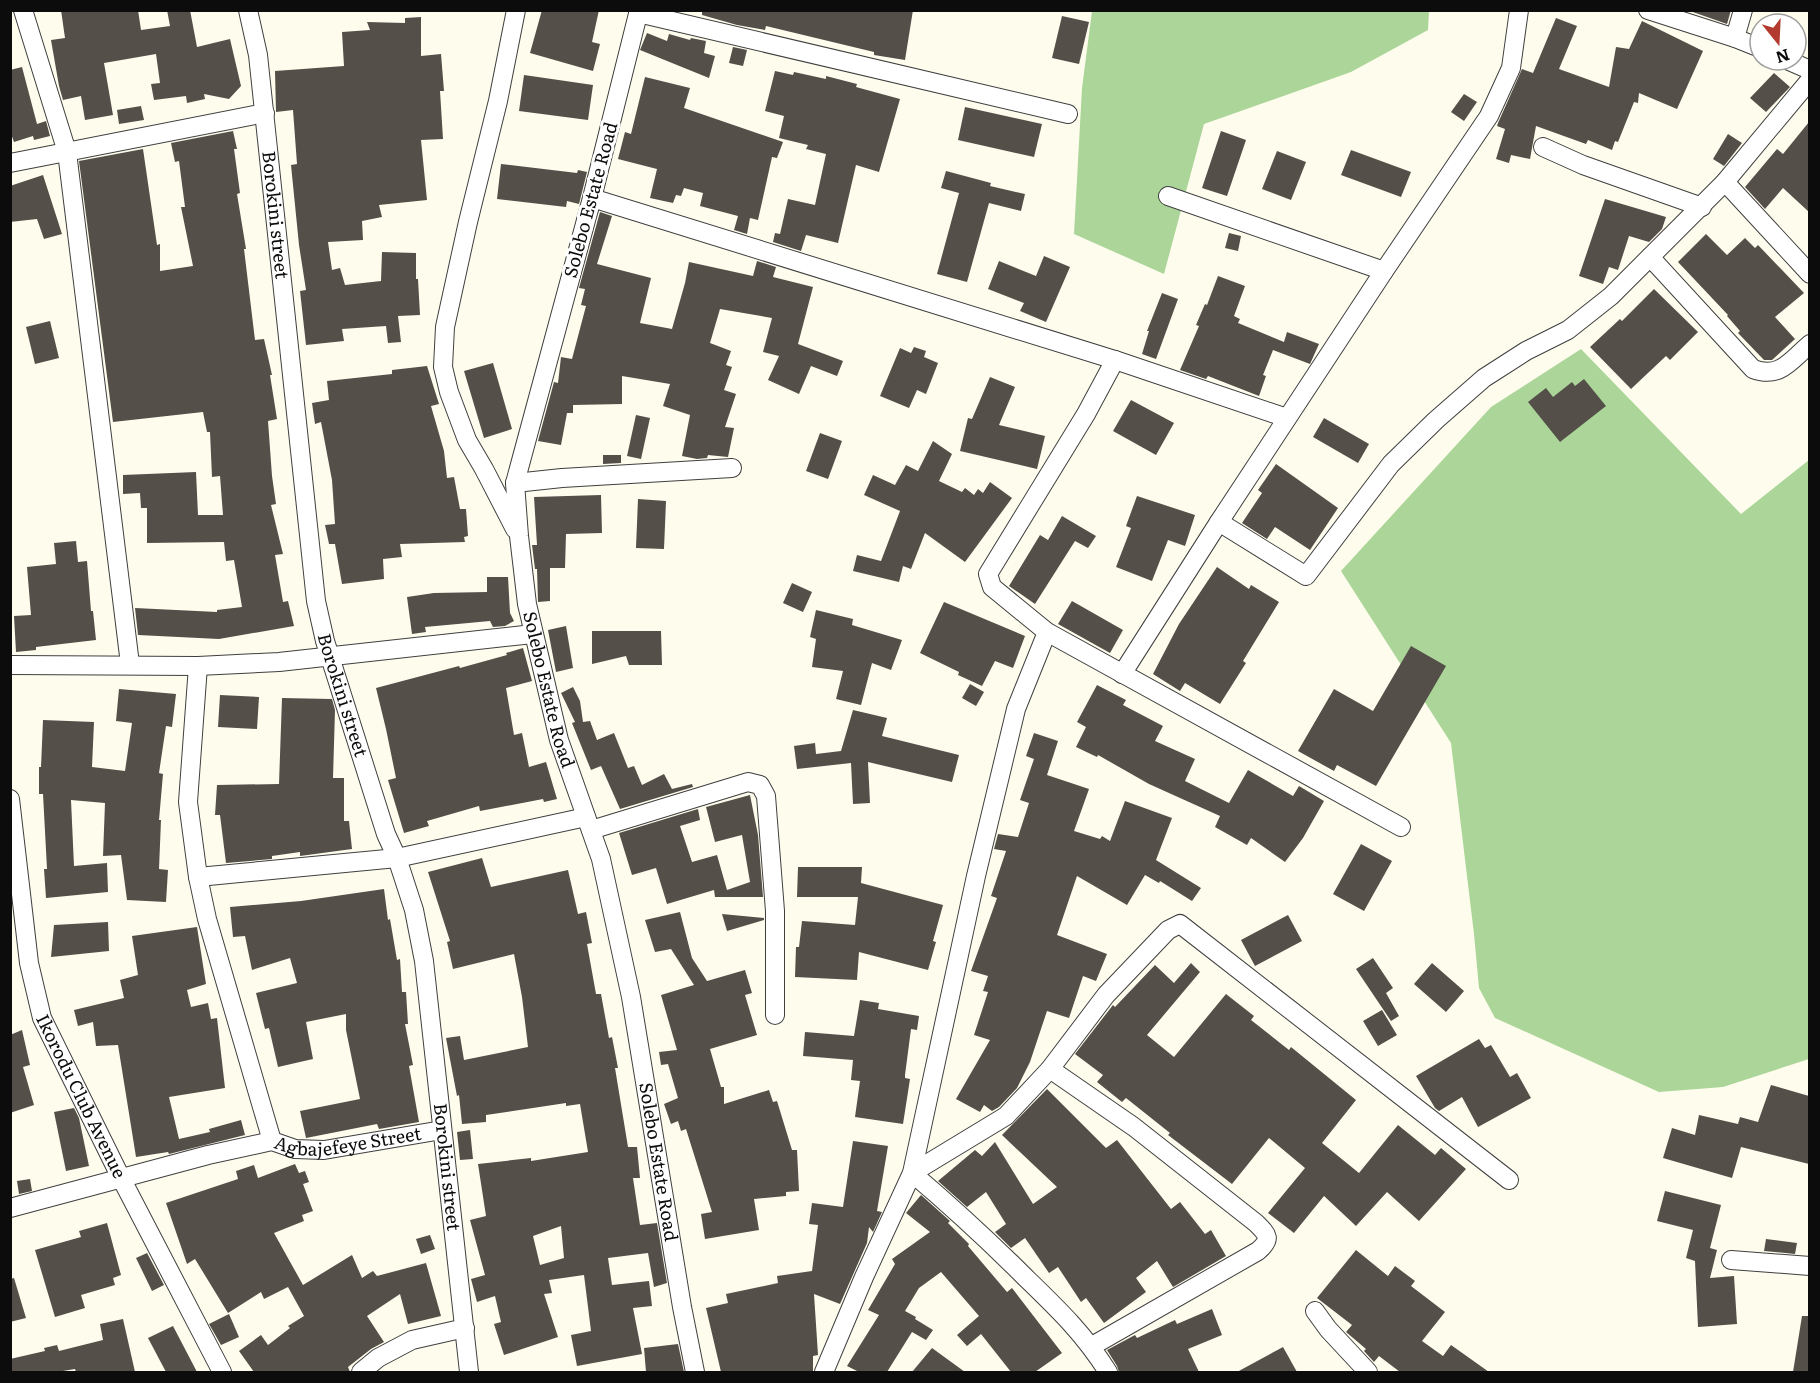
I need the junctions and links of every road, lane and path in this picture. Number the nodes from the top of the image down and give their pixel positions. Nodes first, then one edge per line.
1 (23, 10) edge
2 (249, 10) edge
3 (516, 10) edge
4 (1519, 10) edge
5 (1648, 10) edge
6 (1743, 10) edge
7 (639, 12) edge
8 (1735, 38) junction
9 (1748, 43) edge
10 (1809, 80) edge
11 (265, 113) junction
12 (1068, 114) dead end
13 (1543, 147) dead end
14 (67, 152) junction
15 (10, 163) edge
16 (1725, 182) junction
17 (1168, 196) dead end
18 (592, 198) junction
19 (1702, 207) junction
20 (1650, 257) junction
21 (1384, 271) junction
22 (1809, 274) edge
23 (1809, 344) edge
24 (1115, 360) junction
25 (1287, 418) junction
26 (732, 468) dead end
27 (515, 483) junction
28 (1219, 522) junction
29 (519, 536) junction
30 (1047, 632) junction
31 (533, 634) junction
32 (330, 656) junction
33 (130, 664) junction
34 (10, 665) edge
35 (198, 666) junction
36 (1122, 675) junction
37 (10, 799) edge
38 (589, 824) junction
39 (1401, 826) dead end
40 (397, 858) junction
41 (198, 877) junction
42 (775, 1015) dead end
43 (1050, 1069) junction
44 (442, 1130) junction
45 (272, 1142) junction
46 (912, 1173) junction
47 (121, 1178) junction
48 (1509, 1180) dead end
49 (10, 1208) edge
50 (1731, 1260) dead end
51 (1809, 1266) edge
52 (1314, 1311) dead end
53 (465, 1328) junction
54 (1092, 1346) junction
55 (222, 1372) edge
56 (361, 1372) edge
57 (469, 1372) edge
58 (695, 1372) edge
59 (824, 1372) edge
60 (1108, 1372) edge
61 (1368, 1372) edge

1 - 14 street
2 - 11 street, Borokini street
3 - 29 street
4 - 21 street
5 - 8 street
6 - 8 street
7 - 12 street
7 - 18 street, Solebo Estate Road
8 - 9 street
10 - 16 street
11 - 14 street
11 - 32 street, Borokini street
13 - 19 street
14 - 15 street
14 - 33 street
16 - 19 street
16 - 22 street
17 - 21 street
18 - 24 street
18 - 27 street, Solebo Estate Road
19 - 20 street
20 - 23 street
20 - 28 street
21 - 25 street
24 - 25 street
24 - 30 street
25 - 28 street
26 - 27 street
27 - 29 street, Solebo Estate Road
28 - 36 street
29 - 31 street, Solebo Estate Road
30 - 36 street
30 - 46 street
31 - 32 street
31 - 38 street, Solebo Estate Road
32 - 35 street
32 - 40 street, Borokini street
33 - 34 street
33 - 35 street
35 - 41 street
36 - 39 street
37 - 47 street, Ikorodu Club Avenue
38 - 40 street
38 - 42 street
38 - 58 street, Solebo Estate Road
40 - 41 street
40 - 44 street, Borokini street
41 - 45 street
43 - 46 street
43 - 48 street
43 - 54 street
44 - 45 street, Agbajefeye Street
44 - 53 street, Borokini street
45 - 47 street, Agbajefeye Street
46 - 54 street
46 - 59 street
47 - 49 street, Agbajefeye Street
47 - 55 street, Ikorodu Club Avenue
50 - 51 street
52 - 61 street
53 - 56 street
53 - 57 street, Borokini street
54 - 60 street

